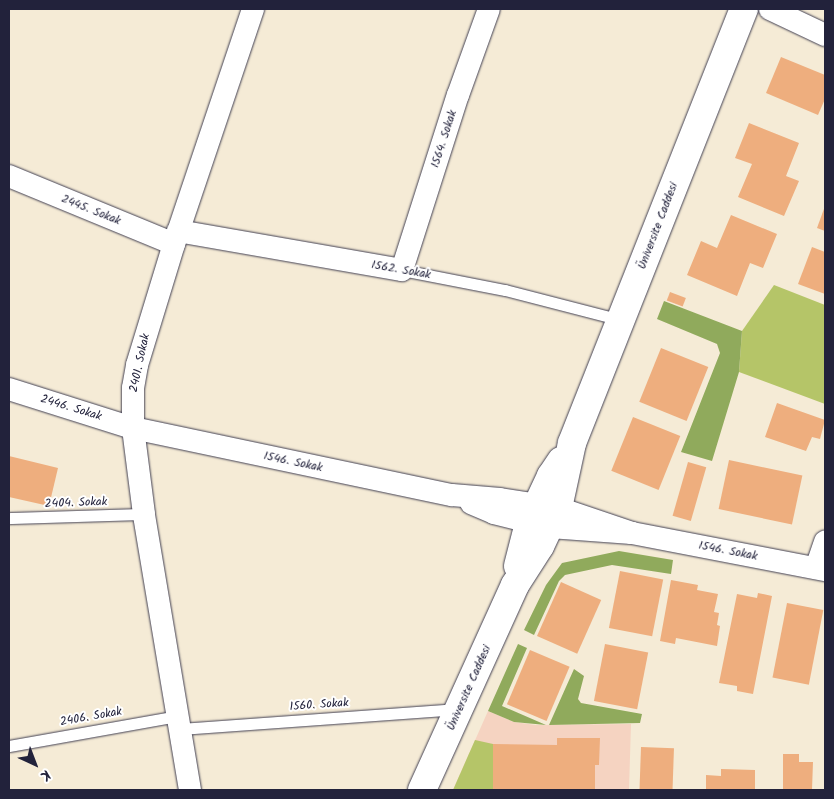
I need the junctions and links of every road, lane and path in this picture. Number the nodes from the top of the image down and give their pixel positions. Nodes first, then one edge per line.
1 (252, 9) edge
2 (489, 9) edge
3 (744, 9) edge
4 (770, 9) edge
5 (825, 35) edge
6 (9, 176) edge
7 (176, 237) junction
8 (402, 270) junction
9 (621, 320) junction
10 (9, 389) edge
11 (133, 428) junction
12 (144, 514) junction
13 (543, 515) junction
14 (9, 518) edge
15 (825, 542) edge
16 (820, 569) edge
17 (460, 708) junction
18 (179, 722) junction
19 (9, 746) edge
20 (190, 790) edge
21 (422, 790) edge

1 - 7 street, 2401. Sokak
2 - 8 street, 1564. Sokak
3 - 9 main road, Üniversite Caddesi
4 - 5 street
6 - 7 street, 2445. Sokak
7 - 8 street, 1562. Sokak
7 - 11 street, 2401. Sokak
8 - 9 lane, 1562. Sokak
9 - 13 main road, Üniversite Caddesi
10 - 11 street, 2446. Sokak
11 - 12 street, 2401. Sokak
11 - 13 street, 1546. Sokak
12 - 14 lane, 2404. Sokak
12 - 18 street, 2401. Sokak
13 - 16 street, 1546. Sokak
13 - 17 main road, Üniversite Caddesi
15 - 16 street
17 - 18 lane, 1560. Sokak
17 - 21 main road, Üniversite Caddesi
18 - 19 lane, 2406. Sokak
18 - 20 street, 2401. Sokak

